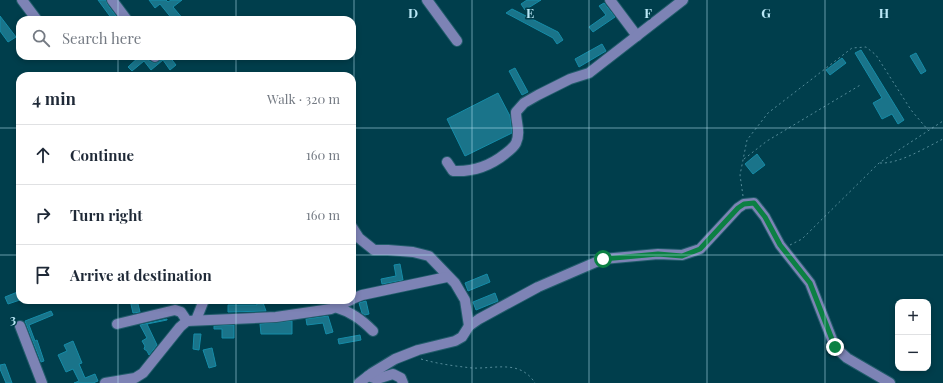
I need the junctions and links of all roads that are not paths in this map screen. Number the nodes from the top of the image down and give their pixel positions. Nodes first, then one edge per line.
1 (22, 0) edge
2 (112, 0) edge
3 (427, 0) edge
4 (610, 0) edge
5 (683, 0) edge
6 (34, 16) edge
7 (124, 16) edge
8 (637, 36) junction
9 (457, 42) dead end
10 (447, 162) dead end
11 (356, 239) edge
12 (447, 277) junction
13 (356, 298) edge
14 (202, 304) edge
15 (342, 304) edge
16 (335, 307) junction
17 (192, 320) junction
18 (117, 324) dead end
19 (20, 326) dead end
20 (469, 326) junction
21 (373, 331) dead end
22 (368, 376) junction
23 (42, 383) edge
24 (105, 383) edge
25 (358, 383) edge
26 (403, 383) edge
27 (890, 383) edge

1 - 6 street
2 - 7 street
3 - 9 street
4 - 8 street
5 - 8 street
8 - 10 street
11 - 12 street
12 - 13 street
12 - 20 street
14 - 17 street
15 - 16 street
16 - 17 street
16 - 21 street
17 - 18 street
17 - 24 street
19 - 23 street
20 - 22 street
20 - 27 street
22 - 25 street
22 - 26 street

